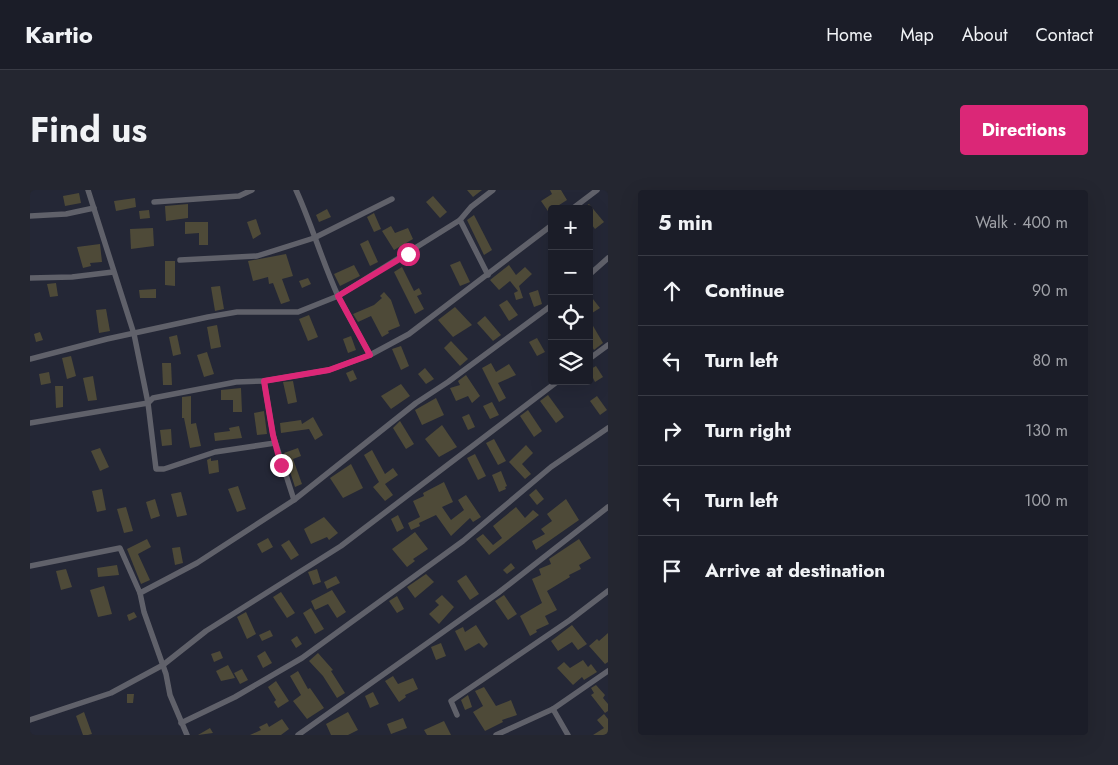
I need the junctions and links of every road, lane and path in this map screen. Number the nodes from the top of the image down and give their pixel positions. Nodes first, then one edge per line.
1 (88, 190) edge
2 (252, 190) edge
3 (296, 190) edge
4 (493, 190) edge
5 (597, 190) edge
6 (392, 199) dead end
7 (154, 202) dead end
8 (577, 205) edge
9 (94, 208) junction
10 (30, 216) edge
11 (460, 220) junction
12 (548, 228) edge
13 (314, 238) junction
14 (608, 258) edge
15 (180, 260) dead end
16 (113, 272) junction
17 (593, 272) edge
18 (488, 275) junction
19 (30, 278) edge
20 (338, 296) junction
21 (548, 308) edge
22 (134, 334) junction
23 (608, 345) edge
24 (370, 355) junction
25 (593, 356) edge
26 (30, 359) edge
27 (264, 381) junction
28 (553, 385) edge
29 (148, 403) junction
30 (30, 423) edge
31 (608, 428) edge
32 (275, 443) junction
33 (294, 500) junction
34 (608, 508) edge
35 (30, 566) edge
36 (608, 591) edge
37 (140, 593) junction
38 (163, 665) junction
39 (608, 671) edge
40 (553, 709) junction
41 (457, 715) dead end
42 (30, 720) edge
43 (181, 723) junction
44 (187, 735) edge
45 (298, 735) edge
46 (496, 735) edge
47 (568, 735) edge

1 - 9 street
2 - 7 street
3 - 13 street
4 - 11 street
5 - 8 street
6 - 13 street
9 - 10 street
9 - 16 street
11 - 18 street
11 - 20 street
12 - 18 street
13 - 15 street
13 - 20 street
14 - 17 street
16 - 19 street
16 - 22 street
18 - 24 street
20 - 22 street
20 - 24 street
21 - 33 street
22 - 26 street
22 - 29 street
23 - 25 street
24 - 27 street
27 - 29 street
27 - 32 street
28 - 38 street
29 - 30 street
29 - 32 street
31 - 43 street
32 - 33 street
33 - 37 street
34 - 45 street
35 - 37 street
36 - 41 street
37 - 38 street
38 - 42 street
38 - 43 street
39 - 40 street
40 - 46 street
40 - 47 street
43 - 44 street

